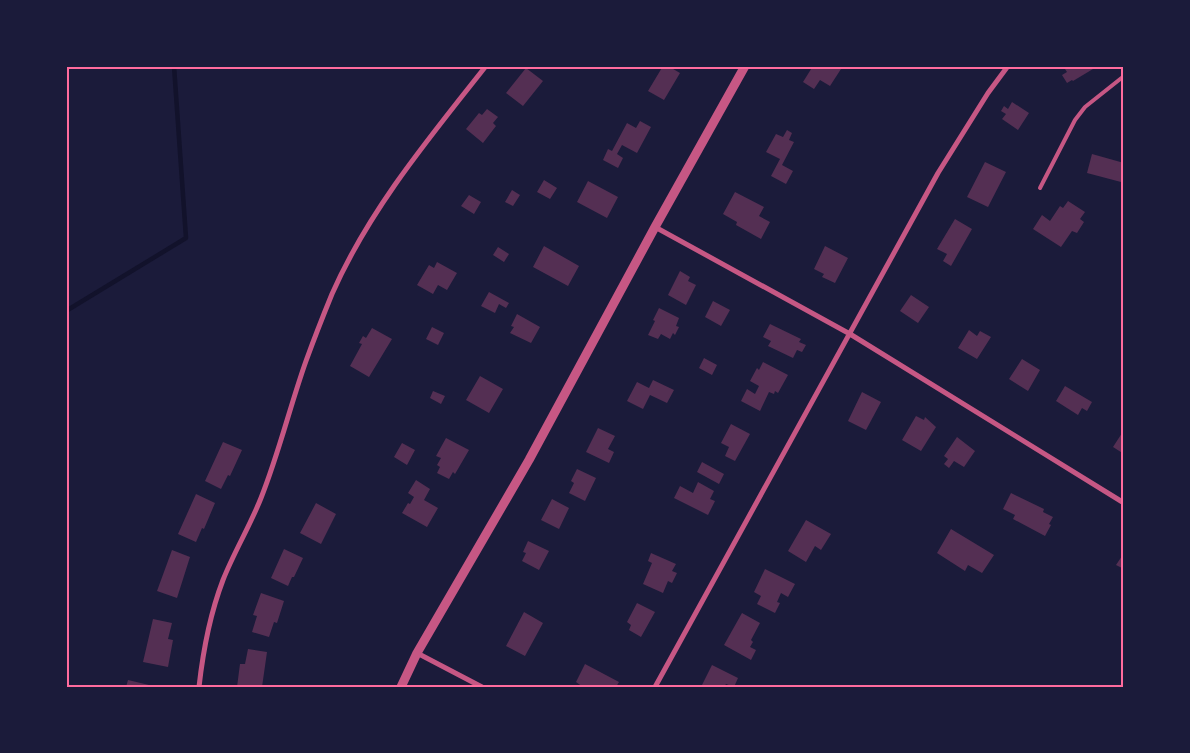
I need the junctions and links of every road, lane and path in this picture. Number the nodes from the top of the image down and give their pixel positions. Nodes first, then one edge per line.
1 (486, 66) edge
2 (745, 66) edge
3 (1008, 66) edge
4 (1124, 76) edge
5 (1040, 188) dead end
6 (655, 227) junction
7 (850, 334) junction
8 (1124, 503) edge
9 (417, 653) junction
10 (199, 687) edge
11 (401, 687) edge
12 (482, 687) edge
13 (654, 687) edge

1 - 10 street
2 - 6 street
3 - 7 street
4 - 5 lane
6 - 7 street
6 - 9 street
7 - 8 street
7 - 13 street
9 - 11 street
9 - 12 street

